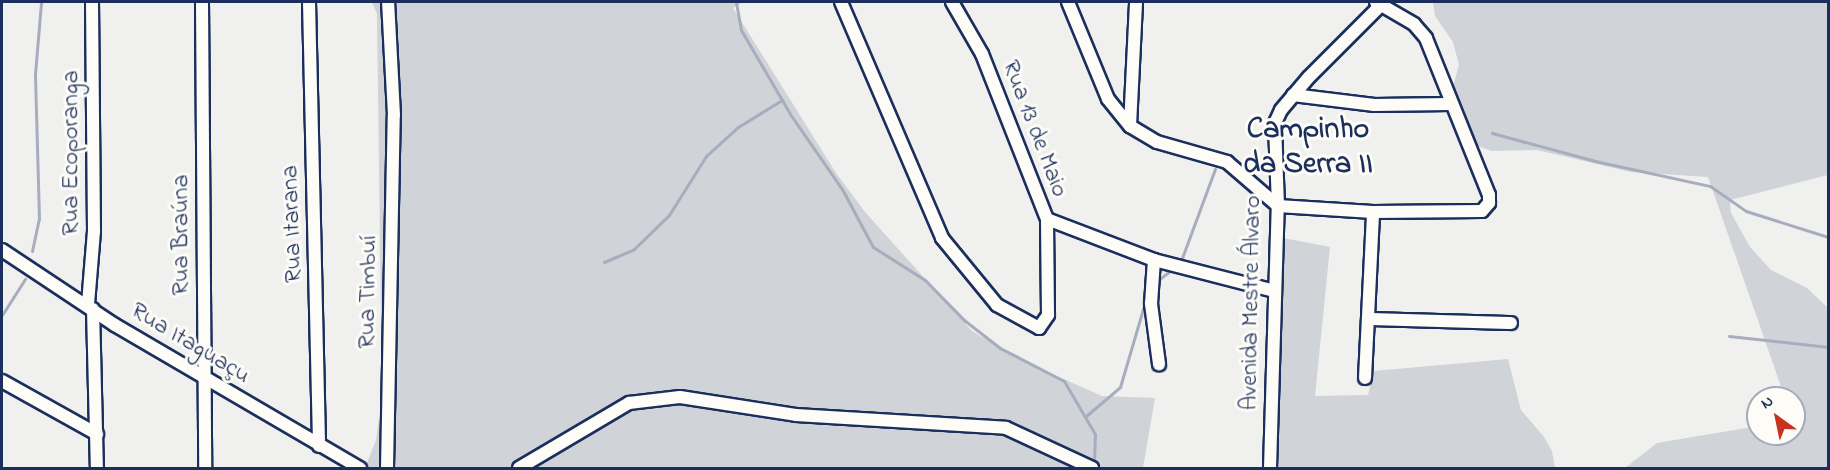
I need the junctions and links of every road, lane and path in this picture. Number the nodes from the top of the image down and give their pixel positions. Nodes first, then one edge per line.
1 (92, 2) edge
2 (202, 2) edge
3 (309, 2) edge
4 (388, 2) edge
5 (841, 2) edge
6 (952, 2) edge
7 (1068, 2) edge
8 (1136, 2) edge
9 (1380, 3) edge
10 (1293, 95) junction
11 (1450, 104) junction
12 (1130, 126) junction
13 (1278, 206) junction
14 (1374, 212) junction
15 (1047, 219) junction
16 (2, 250) edge
17 (1154, 260) junction
18 (1275, 291) junction
19 (90, 306) junction
20 (1368, 319) junction
21 (1511, 323) dead end
22 (1159, 364) dead end
23 (204, 375) junction
24 (1365, 378) dead end
25 (2, 381) edge
26 (97, 434) junction
27 (319, 446) junction
28 (97, 468) edge
29 (205, 468) edge
30 (360, 468) edge
31 (387, 468) edge
32 (519, 468) edge
33 (1091, 468) edge
34 (1270, 468) edge

1 - 19 street, Rua Ecoporanga
2 - 23 street, Rua Braúna
3 - 27 street, Rua Itarana
4 - 31 street, Rua Timbuí
5 - 15 street
6 - 15 street, Rua 13 de Maio
7 - 12 street
8 - 12 street
9 - 10 street, Avenida Mestre Álvaro
9 - 11 street
10 - 11 street
10 - 13 street, Avenida Mestre Álvaro
11 - 14 street
12 - 13 street
13 - 14 street
13 - 18 street, Avenida Mestre Álvaro
14 - 20 street
15 - 17 street, Rua 13 de Maio
16 - 19 street, Rua Itaguaçu
17 - 18 street, Rua 13 de Maio
17 - 22 street
18 - 34 street, Avenida Mestre Álvaro
19 - 23 street, Rua Itaguaçu
19 - 26 street, Rua Ecoporanga
20 - 21 street
20 - 24 street
23 - 27 street, Rua Itaguaçu
23 - 29 street, Rua Braúna
25 - 26 street
26 - 28 street, Rua Ecoporanga
27 - 30 street, Rua Itaguaçu
32 - 33 street

